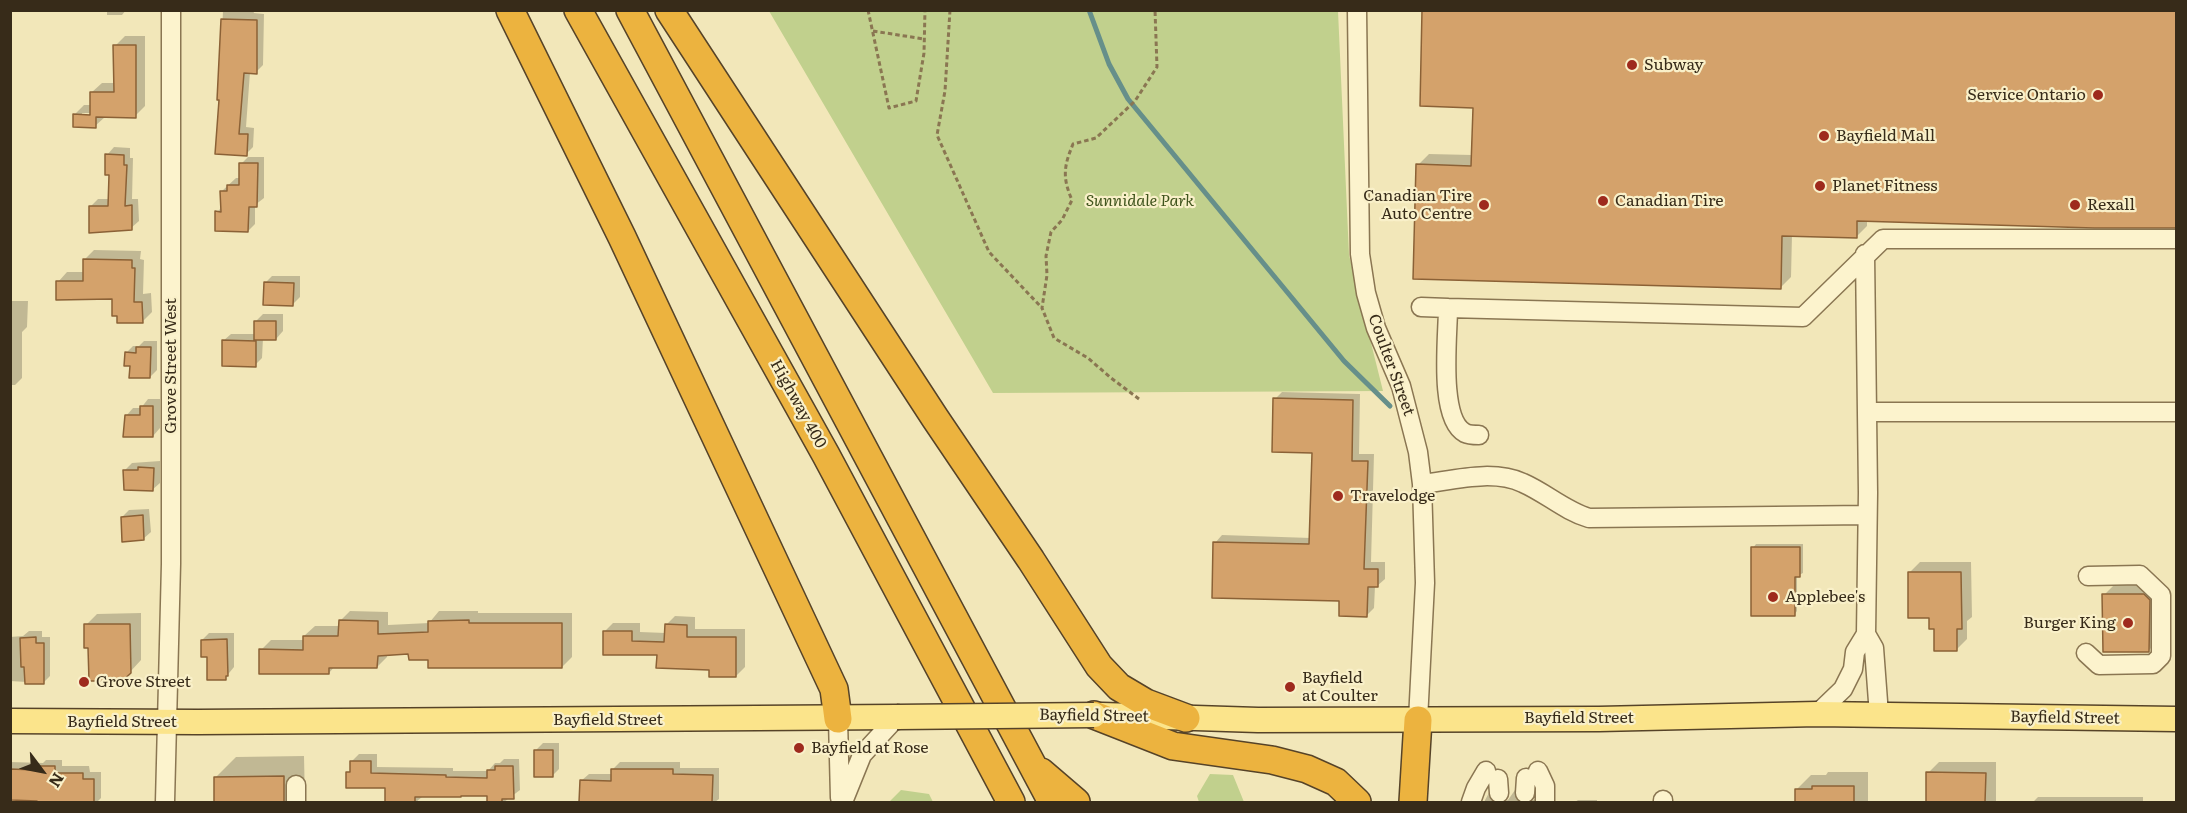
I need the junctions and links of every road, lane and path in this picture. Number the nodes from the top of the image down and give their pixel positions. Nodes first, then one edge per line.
1 (171, 10) edge
2 (510, 10) edge
3 (578, 10) edge
4 (630, 10) edge
5 (669, 10) edge
6 (868, 10) edge
7 (925, 10) edge
8 (950, 10) edge
9 (1155, 10) edge
10 (1357, 10) edge
11 (872, 30) junction
12 (924, 39) junction
13 (2176, 239) edge
14 (1865, 254) junction
15 (1421, 307) dead end
16 (1042, 308) junction
17 (1448, 308) junction
18 (1139, 399) dead end
19 (1867, 412) junction
20 (2176, 412) edge
21 (1479, 435) dead end
22 (1422, 484) junction
23 (1867, 515) junction
24 (2088, 576) dead end
25 (1866, 634) junction
26 (2086, 653) dead end
27 (1817, 714) junction
28 (1094, 715) junction
29 (1879, 715) junction
30 (897, 717) junction
31 (1186, 718) junction
32 (838, 719) junction
33 (2176, 719) edge
34 (1418, 720) junction
35 (10, 721) edge
36 (167, 722) junction
37 (1031, 763) junction
38 (1494, 781) dead end
39 (1530, 781) dead end
40 (165, 802) edge
41 (841, 802) edge
42 (1011, 802) edge
43 (1052, 802) edge
44 (1076, 802) edge
45 (1357, 802) edge
46 (1413, 802) edge
47 (1471, 802) edge
48 (1545, 802) edge

1 - 36 street, Grove Street West
2 - 32 highway
3 - 42 highway, Highway 400
4 - 37 highway
5 - 31 highway
6 - 11 path
7 - 12 path
8 - 16 path
9 - 16 path
10 - 22 street, Coulter Street
11 - 12 path
11 - 12 path
13 - 14 street
14 - 17 street
14 - 19 street
15 - 17 street
16 - 18 path
17 - 21 street
19 - 20 street
19 - 23 street
22 - 23 street
22 - 34 street, Coulter Street
23 - 25 street
24 - 26 street
25 - 27 street
25 - 29 street
27 - 29 main road, Bayfield Street
27 - 34 main road, Bayfield Street
28 - 30 main road, Bayfield Street, bridge
28 - 31 main road, Bayfield Street
28 - 45 highway
29 - 33 main road, Bayfield Street
30 - 32 main road, Bayfield Street
30 - 41 street
31 - 34 main road, Bayfield Street
32 - 36 main road, Bayfield Street
32 - 41 street
34 - 46 highway
35 - 36 main road, Bayfield Street
36 - 40 street, Grove Street West
37 - 43 highway
37 - 44 highway
38 - 47 street
39 - 48 street

